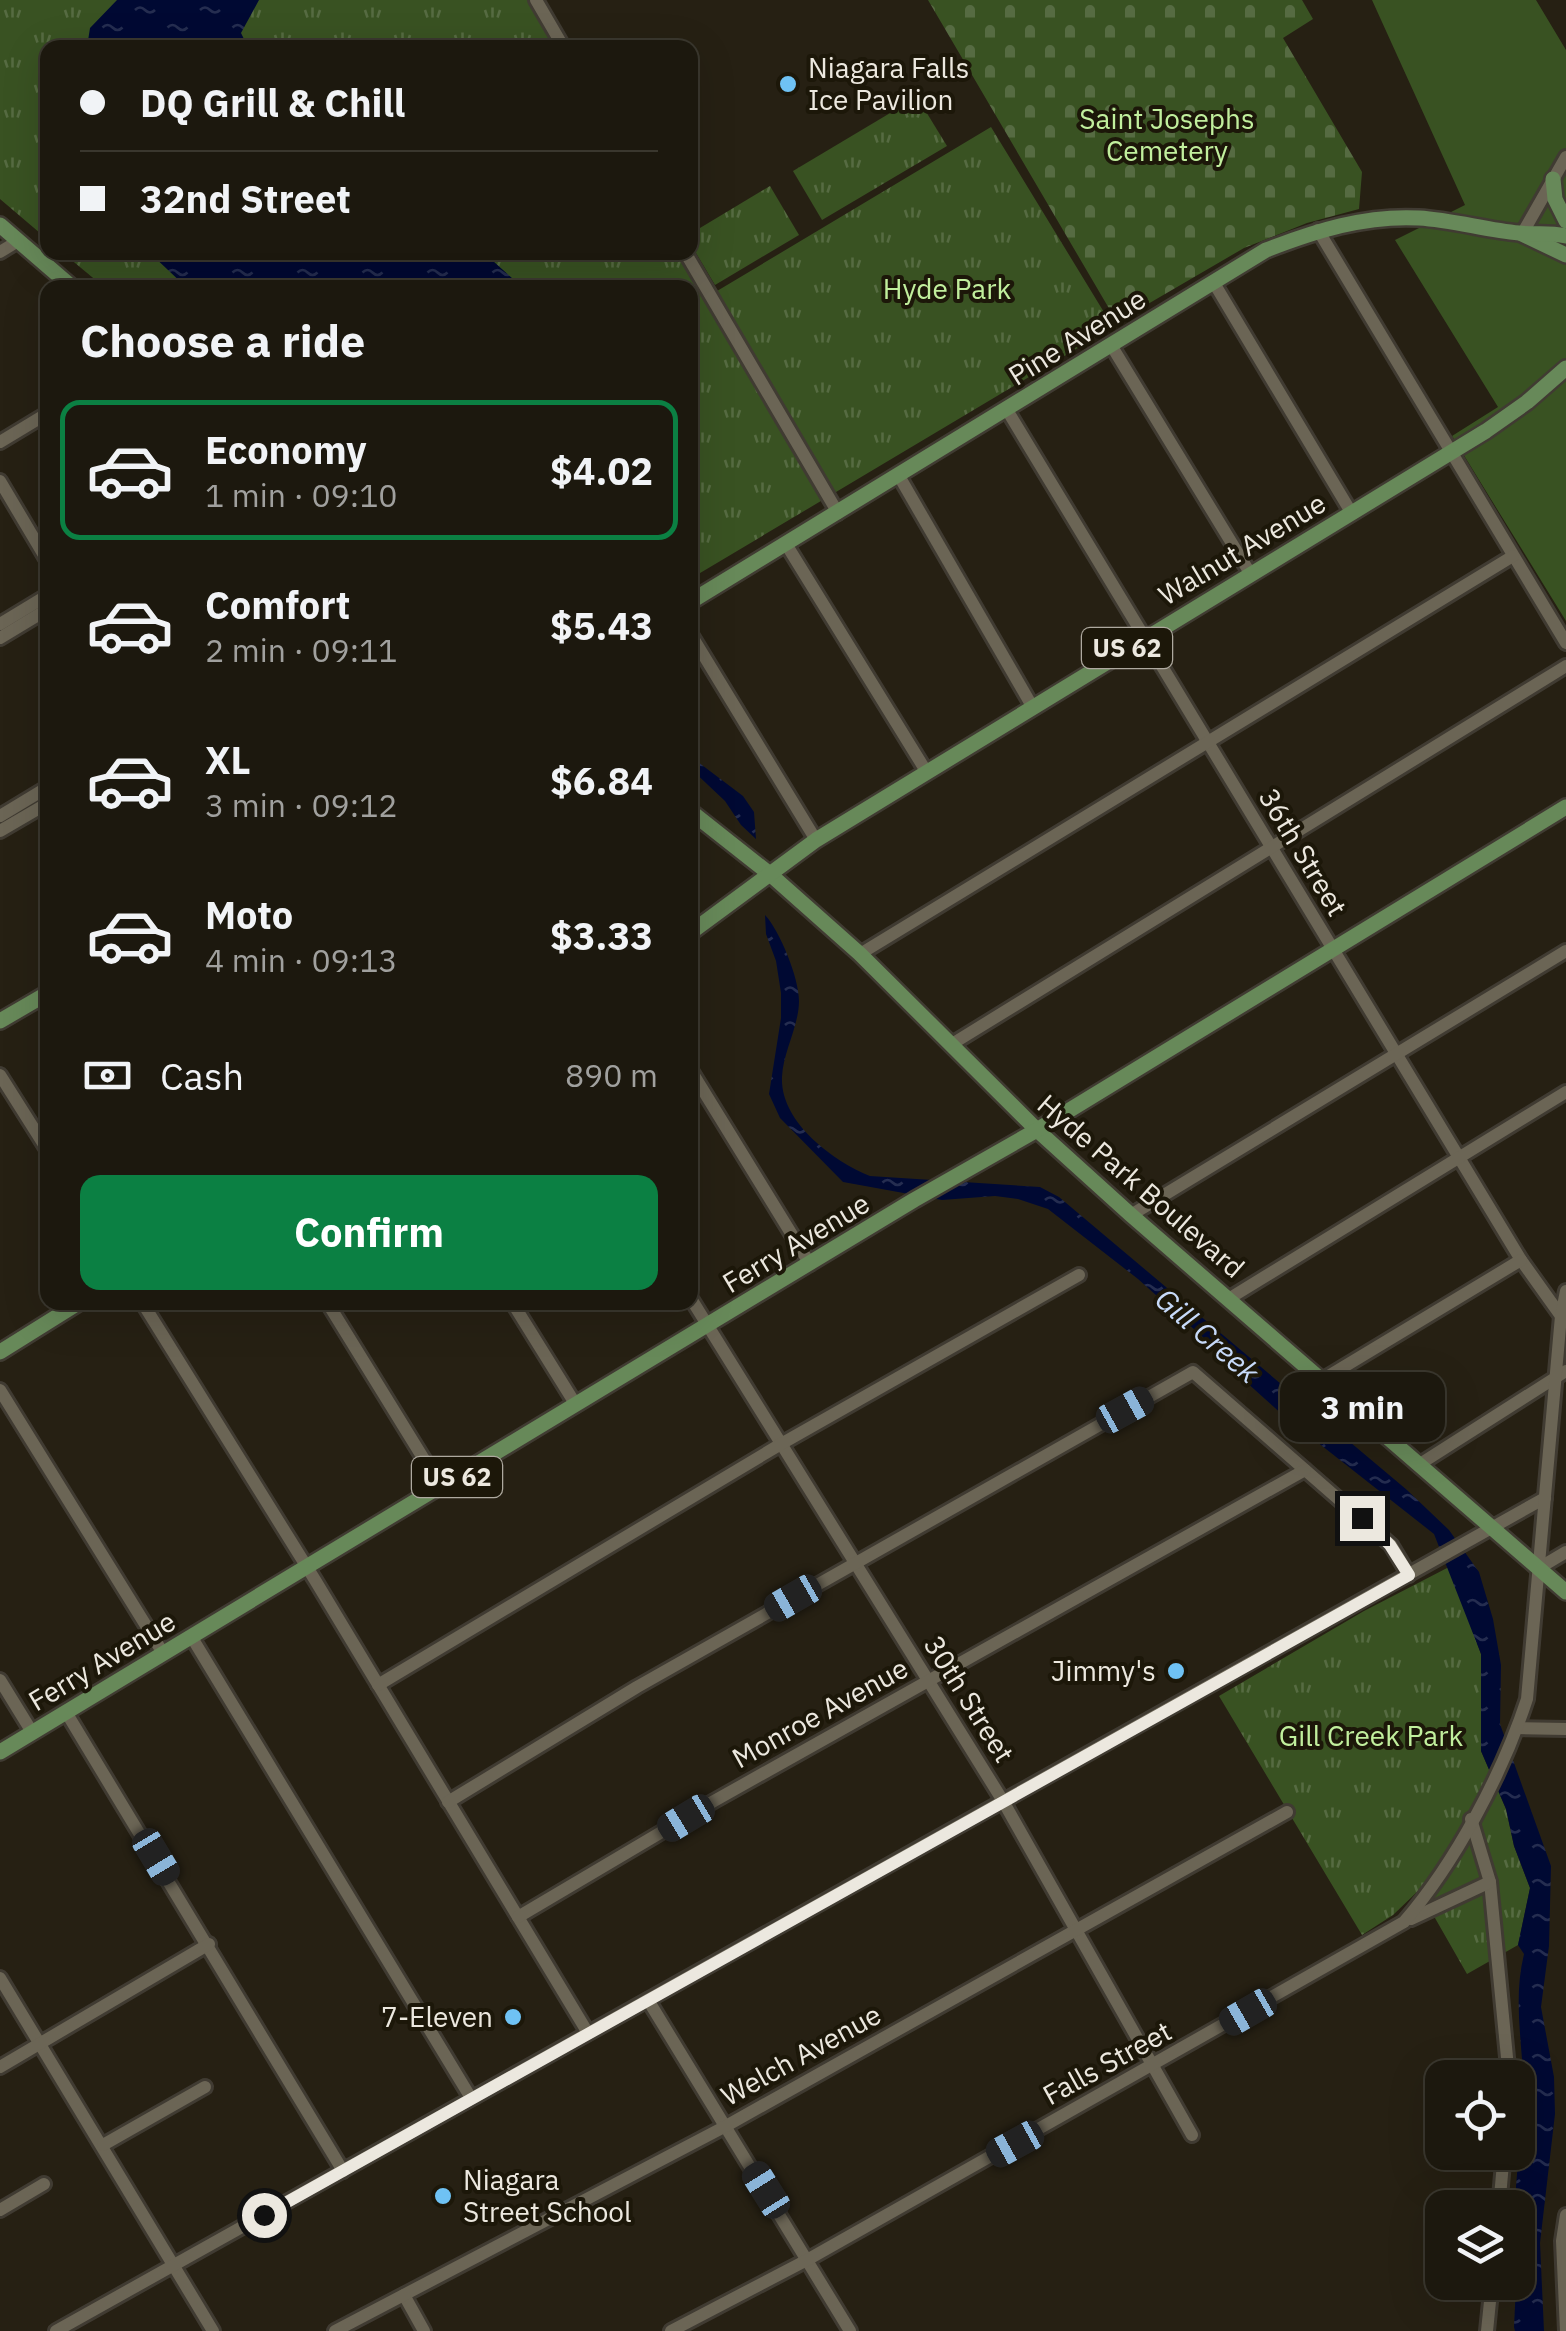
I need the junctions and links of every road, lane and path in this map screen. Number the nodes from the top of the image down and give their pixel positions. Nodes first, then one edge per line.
1 (536, 0) edge
2 (559, 40) edge
3 (1566, 158) edge
4 (1553, 180) junction
5 (1566, 221) edge
6 (0, 225) edge
7 (1318, 230) junction
8 (1522, 234) junction
9 (1566, 236) edge
10 (18, 240) junction
11 (0, 252) edge
12 (1566, 255) edge
13 (40, 259) edge
14 (41, 260) edge
15 (690, 260) edge
16 (64, 280) edge
17 (1214, 283) junction
18 (1111, 345) junction
19 (1566, 368) edge
20 (1007, 410) junction
21 (40, 418) edge
22 (0, 442) edge
23 (1451, 453) junction
24 (899, 476) junction
25 (0, 481) edge
26 (1351, 512) junction
27 (838, 513) junction
28 (786, 544) junction
29 (40, 548) edge
30 (1513, 556) junction
31 (1250, 574) junction
32 (698, 597) edge
33 (40, 600) edge
34 (40, 613) edge
35 (0, 624) edge
36 (0, 638) edge
37 (1144, 638) junction
38 (1566, 643) edge
39 (698, 646) edge
40 (1566, 666) edge
41 (1032, 706) junction
42 (1208, 743) junction
43 (926, 771) junction
44 (40, 792) edge
45 (1566, 806) edge
46 (40, 808) edge
47 (0, 816) edge
48 (698, 817) edge
49 (0, 832) edge
50 (816, 840) junction
51 (1270, 847) junction
52 (771, 875) junction
53 (698, 927) edge
54 (1332, 948) junction
55 (1566, 951) edge
56 (860, 954) junction
57 (40, 998) edge
58 (0, 1021) edge
59 (952, 1044) junction
60 (1395, 1052) junction
61 (0, 1075) edge
62 (698, 1081) edge
63 (1566, 1092) edge
64 (1037, 1130) junction
65 (40, 1138) edge
66 (1461, 1158) junction
67 (1131, 1215) junction
68 (1521, 1260) junction
69 (810, 1264) junction
70 (1079, 1275) dead end
71 (1566, 1291) edge
72 (1230, 1298) junction
73 (67, 1310) edge
74 (147, 1310) edge
75 (331, 1310) edge
76 (517, 1310) edge
77 (698, 1310) edge
78 (1561, 1316) junction
79 (707, 1325) junction
80 (0, 1352) edge
81 (1561, 1374) edge
82 (1322, 1380) junction
83 (0, 1390) edge
84 (576, 1405) junction
85 (781, 1444) junction
86 (1420, 1464) junction
87 (1305, 1470) junction
88 (441, 1487) junction
89 (1545, 1498) junction
90 (1492, 1529) junction
91 (1566, 1552) edge
92 (856, 1563) junction
93 (306, 1566) junction
94 (1539, 1568) junction
95 (1409, 1575) junction
96 (1566, 1592) edge
97 (191, 1636) junction
98 (163, 1654) junction
99 (0, 1680) edge
100 (930, 1681) junction
101 (378, 1685) junction
102 (66, 1712) junction
103 (1518, 1728) junction
104 (1566, 1729) edge
105 (32, 1732) junction
106 (0, 1752) edge
107 (1004, 1801) junction
108 (448, 1802) junction
109 (1287, 1812) dead end
110 (1471, 1819) junction
111 (1490, 1882) junction
112 (518, 1917) junction
113 (1404, 1922) junction
114 (1077, 1929) junction
115 (209, 1944) junction
116 (0, 1978) edge
117 (648, 2000) junction
118 (588, 2033) junction
119 (40, 2042) junction
120 (1507, 2060) edge
121 (1154, 2066) junction
122 (0, 2067) edge
123 (205, 2087) dead end
124 (471, 2098) junction
125 (726, 2126) junction
126 (1192, 2135) dead end
127 (103, 2146) junction
128 (343, 2172) junction
129 (44, 2184) dead end
130 (0, 2210) edge
131 (1566, 2215) edge
132 (1564, 2240) edge
133 (807, 2260) junction
134 (173, 2265) junction
135 (404, 2295) junction
136 (1490, 2300) edge
137 (56, 2331) edge
138 (213, 2331) edge
139 (334, 2331) edge
140 (424, 2331) edge
141 (671, 2331) edge
142 (850, 2331) edge
143 (1487, 2331) edge
144 (1566, 2331) edge

1 - 2 street
3 - 4 street
4 - 5 main road
4 - 8 street
6 - 10 main road
7 - 8 main road, Pine Avenue
7 - 17 main road, Pine Avenue
7 - 23 street
8 - 9 main road
8 - 12 main road
10 - 11 street
10 - 13 main road
14 - 16 main road
15 - 27 street
17 - 18 main road, Pine Avenue
17 - 26 street
18 - 20 main road, Pine Avenue
18 - 31 street
19 - 23 main road, Walnut Avenue / US 62
20 - 24 main road, Pine Avenue
20 - 37 street, 36th Street
21 - 22 street
23 - 26 main road, Walnut Avenue / US 62
23 - 30 street
24 - 27 main road, Pine Avenue
24 - 41 street
25 - 29 street
26 - 31 main road, Walnut Avenue / US 62
27 - 28 main road, Pine Avenue
28 - 32 main road, Pine Avenue
28 - 43 street
30 - 38 street
30 - 42 street
31 - 37 main road, Walnut Avenue / US 62
33 - 35 street
34 - 36 street
37 - 41 main road, Walnut Avenue / US 62
37 - 42 street, 36th Street
39 - 50 street
40 - 51 street
41 - 43 main road, Walnut Avenue / US 62
42 - 51 street, 36th Street
42 - 56 street
43 - 50 main road, Walnut Avenue / US 62
44 - 47 street
45 - 54 main road, Ferry Avenue / US 62
46 - 49 street
48 - 52 main road, Hyde Park Boulevard
50 - 52 main road, Walnut Avenue / US 62
51 - 54 street, 36th Street
51 - 59 street
52 - 53 main road, Walnut Avenue / US 62
52 - 56 main road, Hyde Park Boulevard
54 - 60 street, 36th Street
54 - 64 main road, Ferry Avenue / US 62
55 - 60 street
56 - 59 main road, Hyde Park Boulevard
57 - 58 main road
59 - 64 main road, Hyde Park Boulevard
60 - 66 street, 36th Street
60 - 67 street
61 - 65 street
62 - 69 street
63 - 66 street
64 - 67 main road, Hyde Park Boulevard
64 - 69 main road, Ferry Avenue / US 62
66 - 68 street, 36th Street
66 - 72 street
67 - 72 main road, Hyde Park Boulevard
68 - 78 street, 36th Street
68 - 82 street
69 - 79 main road, Ferry Avenue / US 62
70 - 85 street
71 - 78 street, Falls Street
72 - 82 main road, Hyde Park Boulevard
73 - 80 main road
74 - 93 street
75 - 88 street
76 - 84 street
77 - 79 street, 30th Street
78 - 81 street, Falls Street
79 - 84 main road, Ferry Avenue / US 62
79 - 85 street, 30th Street
81 - 86 street
81 - 89 street, Falls Street
82 - 86 main road, Hyde Park Boulevard
83 - 98 street
84 - 88 main road, Ferry Avenue / US 62
85 - 92 street, 30th Street
85 - 101 street
86 - 90 main road, Hyde Park Boulevard
87 - 92 street
87 - 95 street
87 - 100 street, Monroe Avenue
88 - 93 main road, Ferry Avenue / US 62
89 - 90 street
89 - 94 street, Falls Street
90 - 94 main road, Hyde Park Boulevard
90 - 95 street
91 - 94 street
92 - 100 street, 30th Street
92 - 108 street
93 - 97 main road, Ferry Avenue / US 62
93 - 101 street
94 - 96 main road, Hyde Park Boulevard
94 - 103 street, Falls Street
95 - 107 street
97 - 98 main road, Ferry Avenue / US 62
97 - 124 street
98 - 102 main road, Ferry Avenue / US 62
99 - 105 street
100 - 107 street, 30th Street
100 - 112 street, Monroe Avenue
101 - 108 street
102 - 105 main road, Ferry Avenue / US 62
102 - 115 street
103 - 104 street
103 - 110 street, Falls Street
105 - 106 main road, Ferry Avenue / US 62
107 - 114 street, 30th Street
107 - 117 street
108 - 112 street
109 - 114 street, Welch Avenue
110 - 111 street
110 - 113 street, Falls Street
111 - 113 street
111 - 120 street
112 - 118 street
113 - 121 street, Falls Street
114 - 121 street, 30th Street
114 - 125 street, Welch Avenue
115 - 119 street
115 - 128 street
116 - 119 street
117 - 118 street
117 - 125 street
118 - 124 street
119 - 122 street
119 - 127 street
121 - 126 street, 30th Street
121 - 133 street, Falls Street
123 - 127 street
124 - 128 street
125 - 133 street
125 - 135 street, Welch Avenue
127 - 134 street
128 - 134 street
129 - 130 street
131 - 132 street
132 - 144 street
133 - 141 street, Falls Street
133 - 142 street
134 - 137 street
134 - 138 street
135 - 139 street, Welch Avenue
135 - 140 street
136 - 143 street

